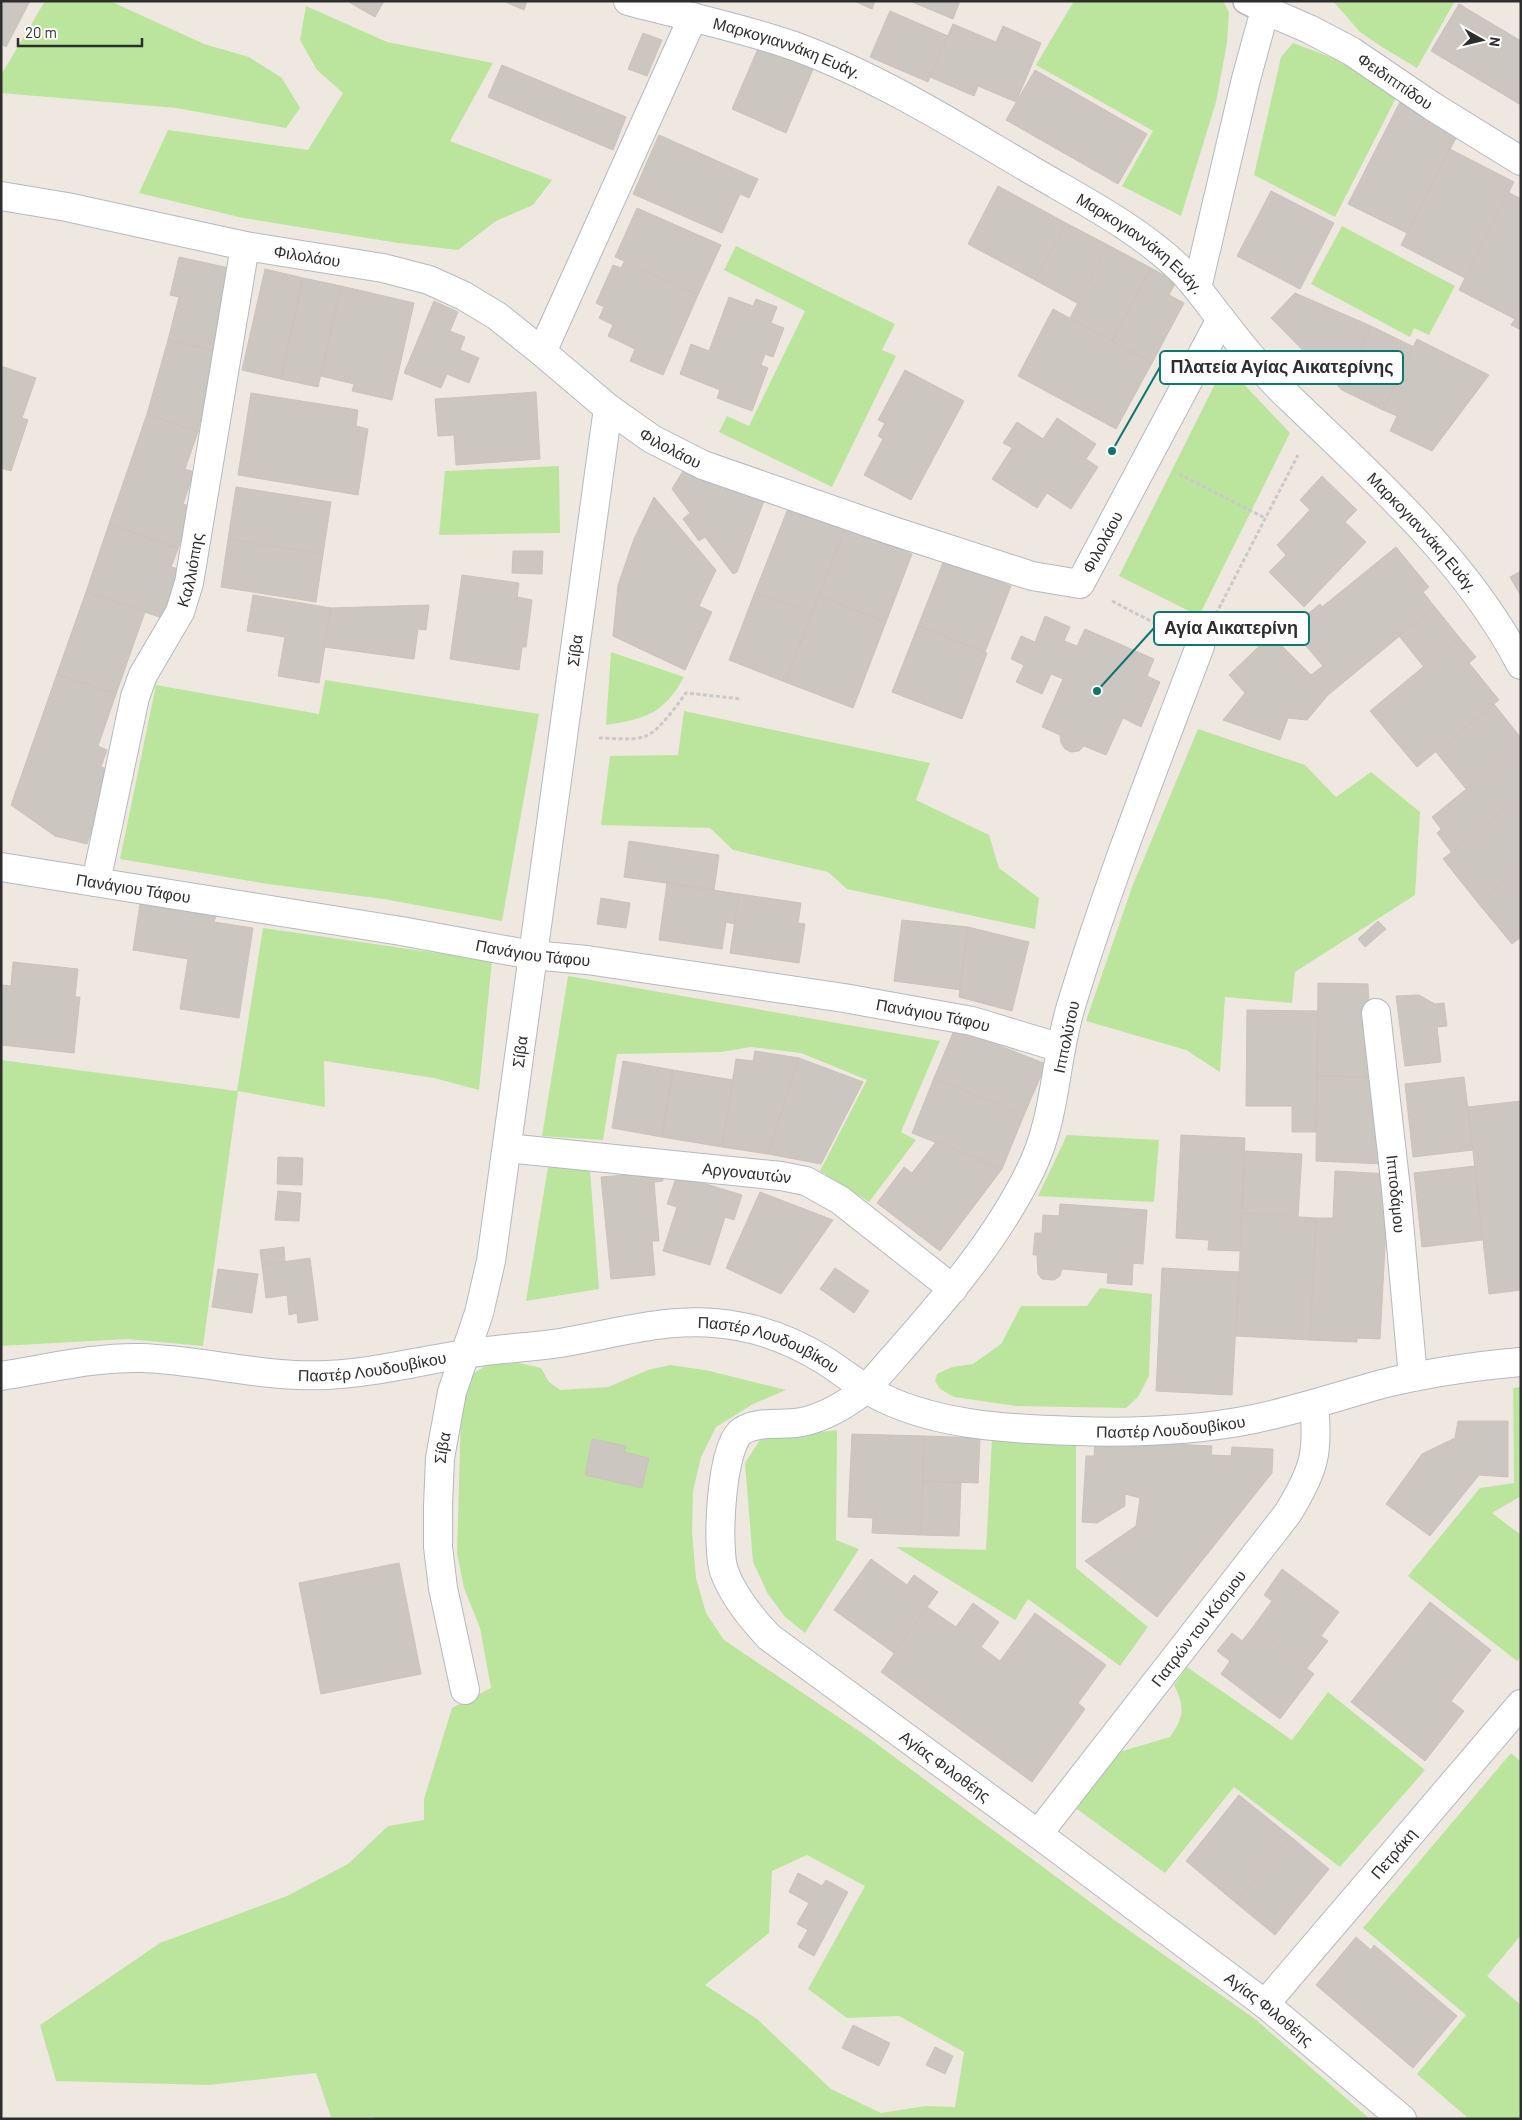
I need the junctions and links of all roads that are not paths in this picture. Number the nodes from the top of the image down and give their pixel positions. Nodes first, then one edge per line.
1 (628, 1) edge
2 (1256, 6) edge
3 (697, 9) edge
4 (1521, 161) edge
5 (1, 196) edge
6 (245, 246) junction
7 (1197, 288) junction
8 (1220, 319) junction
9 (542, 352) junction
10 (608, 408) junction
11 (1200, 646) road end
12 (1521, 665) edge
13 (1, 867) edge
14 (96, 882) junction
15 (532, 955) junction
16 (1376, 1013) dead end
17 (1061, 1048) junction
18 (507, 1148) junction
19 (953, 1289) junction
20 (465, 1354) junction
21 (1521, 1362) edge
22 (1, 1376) edge
23 (1413, 1377) junction
24 (866, 1390) junction
25 (1314, 1404) junction
26 (465, 1690) dead end
27 (1521, 1704) edge
28 (1038, 1834) junction
29 (1265, 2004) junction
30 (1402, 2119) edge

1 - 3 street, Μαρκογιαννάκη Ευάγ.
2 - 4 street, Φειδιππίδου
2 - 7 street
3 - 7 street, Μαρκογιαννάκη Ευάγ.
3 - 9 street
5 - 6 street, Φιλολάου
6 - 9 street, Φιλολάου
6 - 14 street, Καλλιόπης
7 - 8 street, Μαρκογιαννάκη Ευάγ.
8 - 10 street, Φιλολάου
8 - 12 street, Μαρκογιαννάκη Ευάγ.
9 - 10 street, Φιλολάου
10 - 15 street, Σίβα
11 - 17 street, Ιππολύτου
13 - 14 street, Πανάγιου Τάφου
14 - 15 street, Πανάγιου Τάφου
15 - 17 street, Πανάγιου Τάφου
15 - 18 street, Σίβα
16 - 23 street, Ιπποδάμου
17 - 19 street, Ιππολύτου
18 - 19 street, Αργοναυτών
18 - 20 street, Σίβα
19 - 24 street, Ιππολύτου
20 - 22 street, Παστέρ Λουδουβίκου
20 - 24 street, Παστέρ Λουδουβίκου
20 - 26 street, Σίβα
21 - 23 street, Παστέρ Λουδουβίκου
23 - 25 street, Παστέρ Λουδουβίκου
24 - 25 street, Παστέρ Λουδουβίκου
24 - 28 street, Αγίας Φιλοθέης
25 - 28 street, Γιατρών του Κόσμου
27 - 29 street, Πετράκη
28 - 29 street, Αγίας Φιλοθέης
29 - 30 street, Αγίας Φιλοθέης

